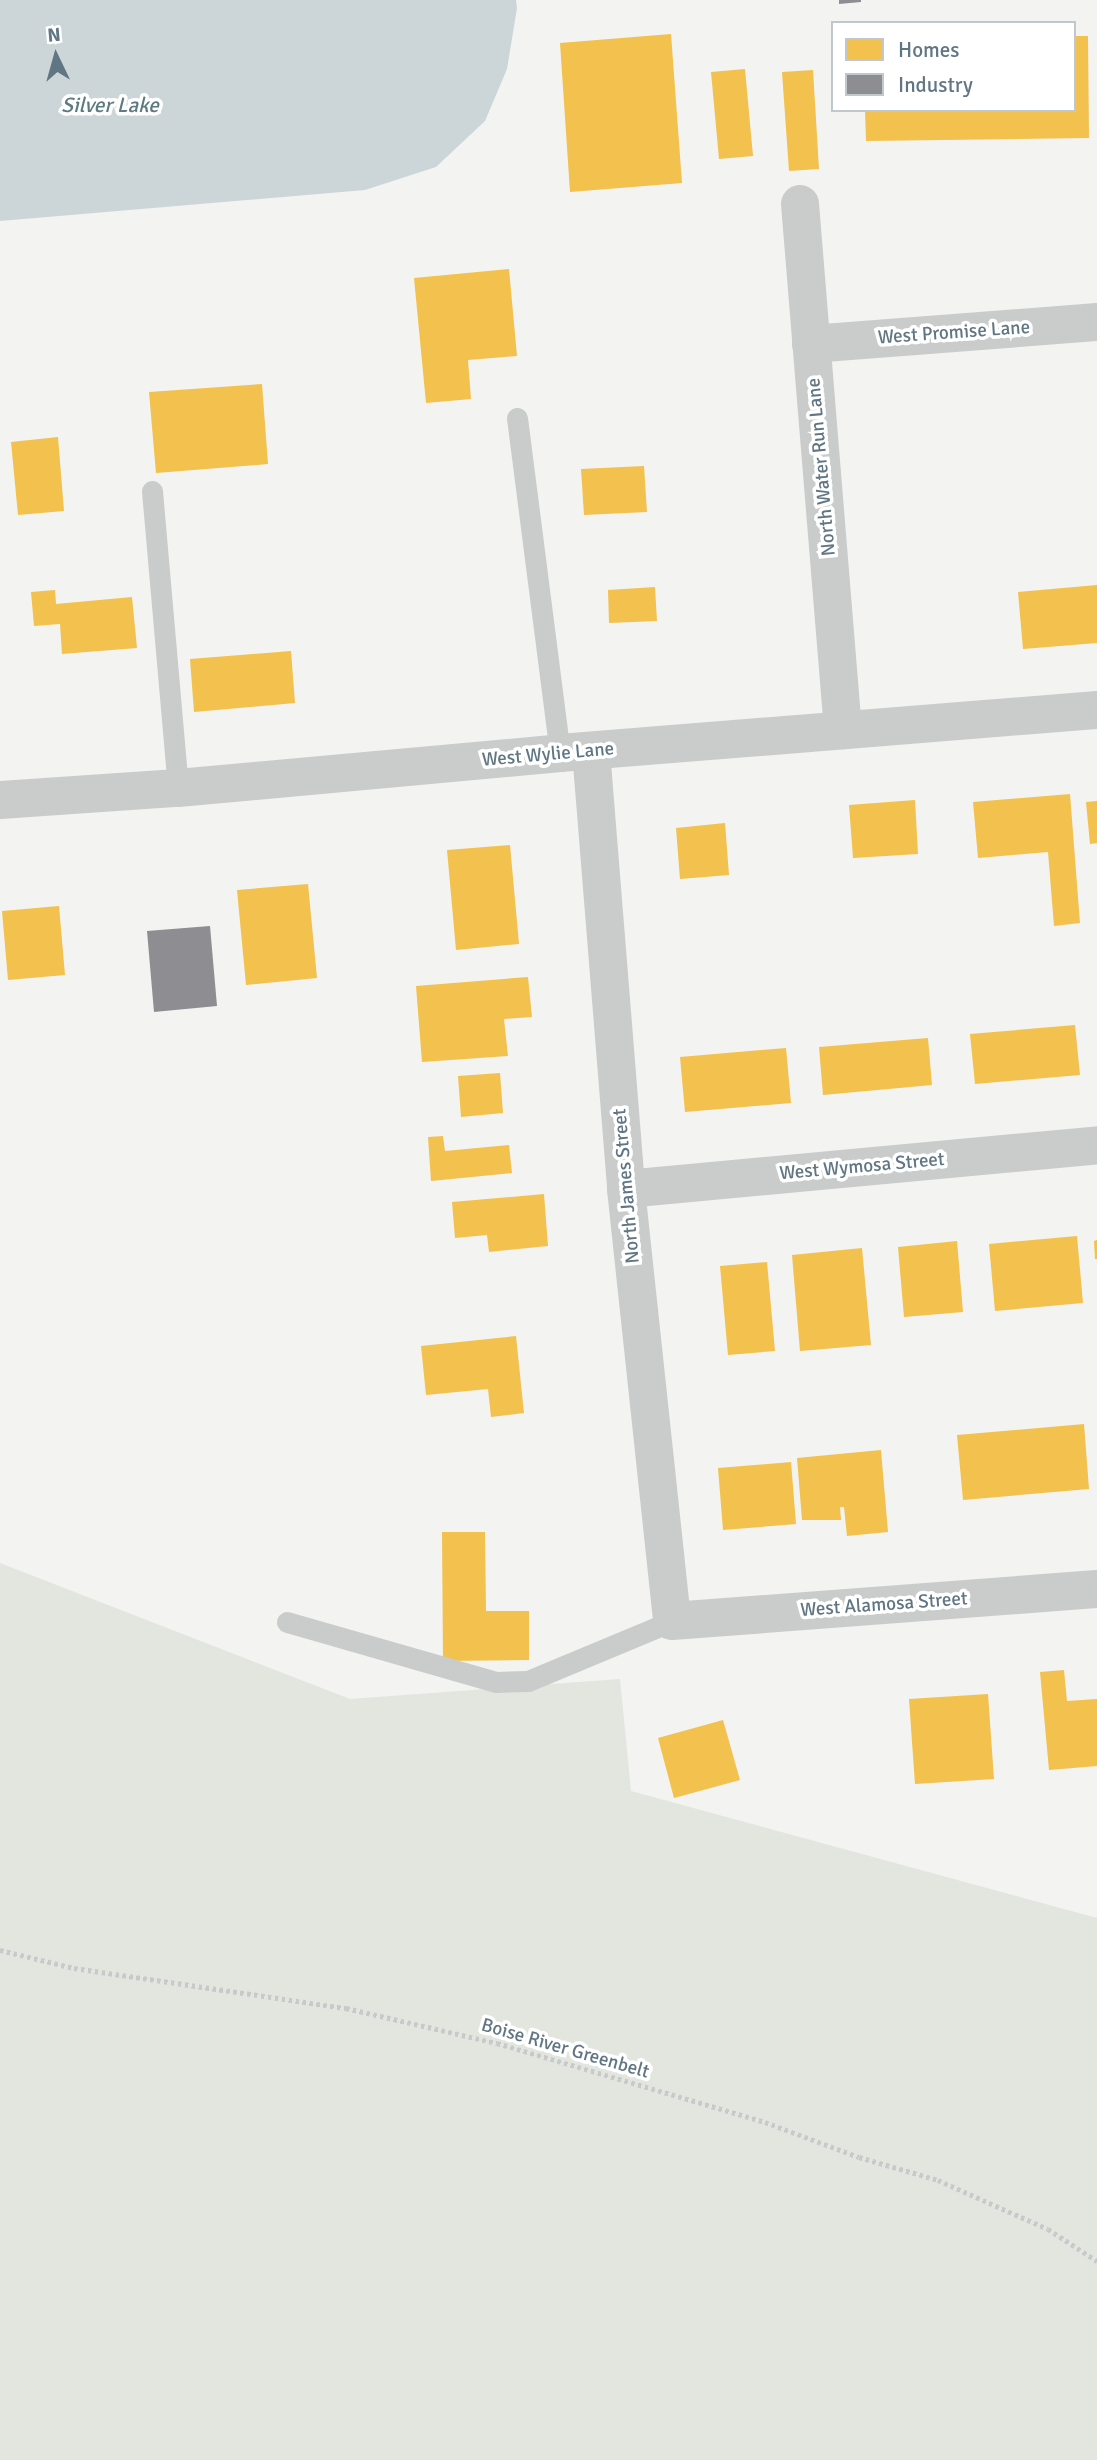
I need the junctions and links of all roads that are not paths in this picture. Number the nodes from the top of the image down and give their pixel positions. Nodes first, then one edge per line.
1 (800, 204) dead end
2 (1097, 322) edge
3 (811, 344) junction
4 (517, 418) dead end
5 (152, 491) dead end
6 (1097, 710) edge
7 (843, 730) junction
8 (576, 752) junction
9 (178, 788) junction
10 (0, 800) edge
11 (1097, 1145) edge
12 (626, 1189) junction
13 (1097, 1589) edge
14 (672, 1621) junction
15 (287, 1622) dead end

1 - 3 street, North Water Run Lane
2 - 3 street, West Promise Lane
3 - 7 street, North Water Run Lane
4 - 8 lane
5 - 9 lane
6 - 7 street, West Wylie Lane
7 - 8 street, West Wylie Lane
8 - 9 street, West Wylie Lane
8 - 12 street, North James Street
9 - 10 street, West Wylie Lane
11 - 12 street, West Wymosa Street
12 - 14 street, North James Street
13 - 14 street, West Alamosa Street
14 - 15 lane

